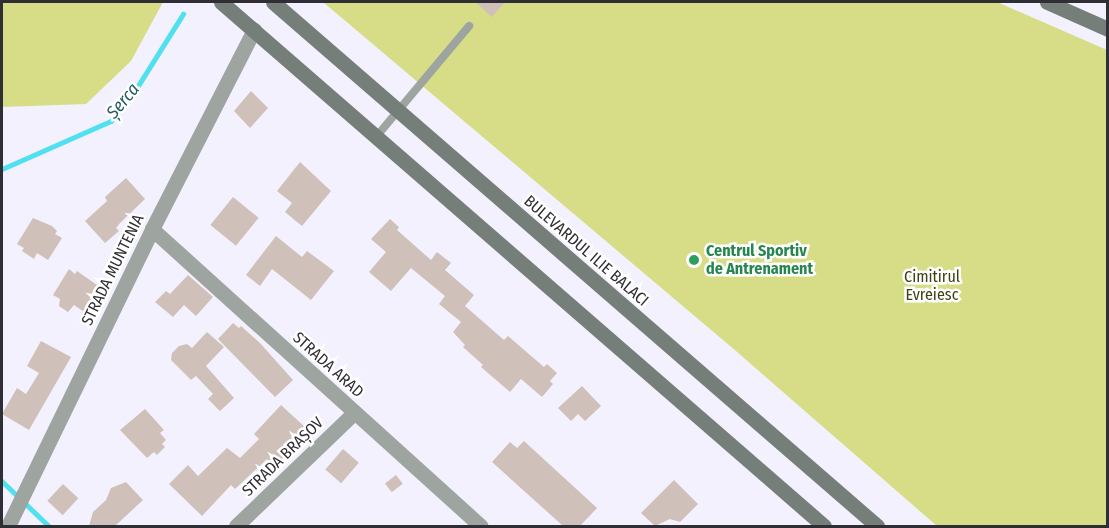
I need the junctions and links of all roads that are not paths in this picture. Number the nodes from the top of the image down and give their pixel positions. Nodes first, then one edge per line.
1 (220, 2) edge
2 (273, 2) edge
3 (1047, 2) edge
4 (469, 26) dead end
5 (1107, 29) edge
6 (254, 30) junction
7 (398, 111) junction
8 (376, 137) junction
9 (152, 229) junction
10 (354, 413) junction
11 (8, 526) edge
12 (236, 526) edge
13 (481, 526) edge
14 (824, 526) edge
15 (877, 526) edge

1 - 6 main road
2 - 7 main road, BULEVARDUL ILIE BALACI
3 - 5 main road
4 - 7 lane
6 - 8 main road
6 - 9 street, STRADA MUNTENIA
7 - 8 lane
7 - 15 main road, BULEVARDUL ILIE BALACI
8 - 14 main road
9 - 10 street, STRADA ARAD
9 - 11 street, STRADA MUNTENIA
10 - 12 street, STRADA BRAȘOV
10 - 13 street, STRADA ARAD

